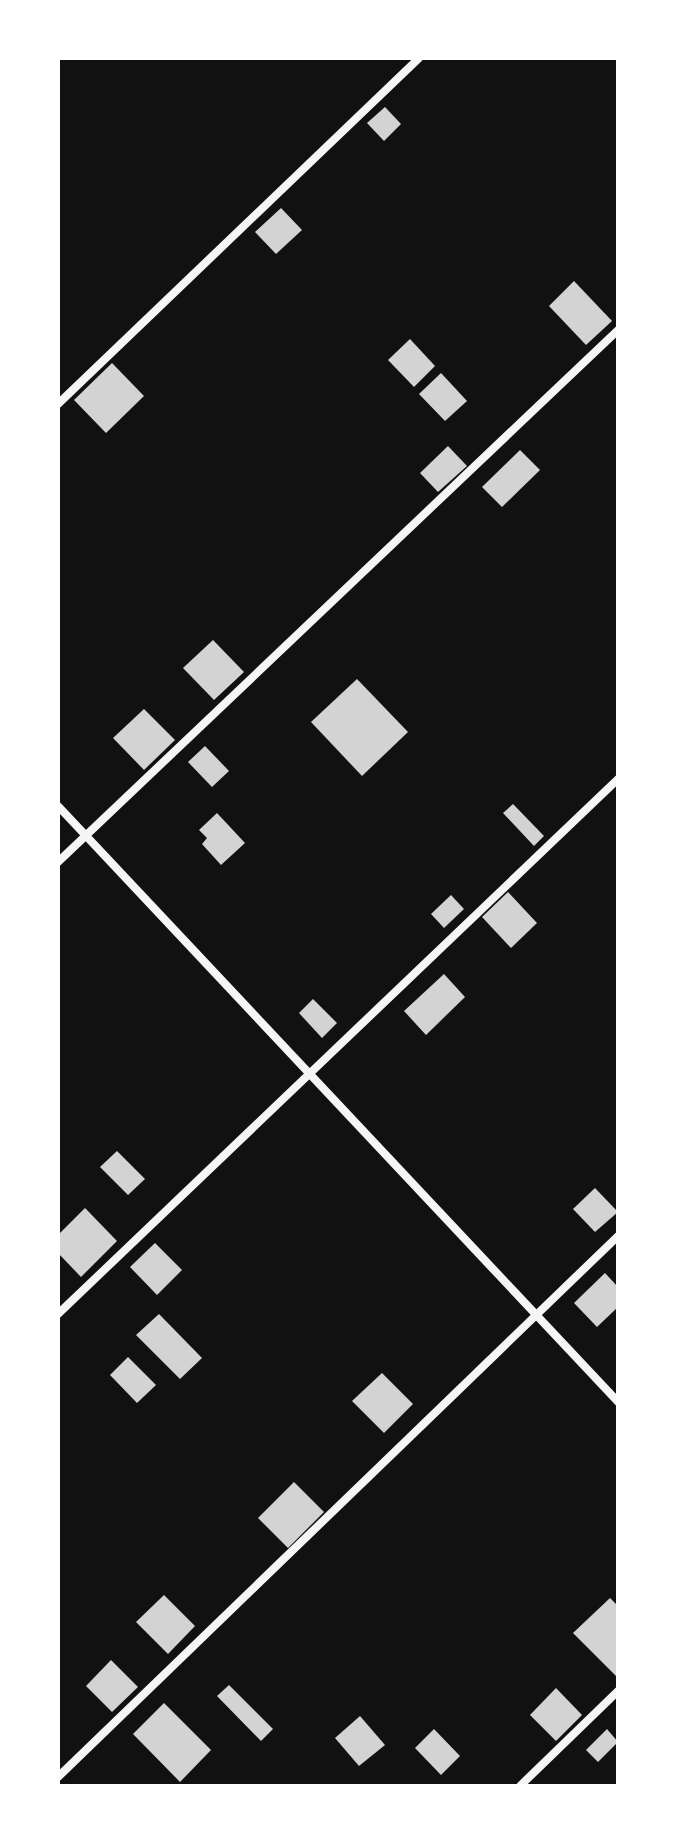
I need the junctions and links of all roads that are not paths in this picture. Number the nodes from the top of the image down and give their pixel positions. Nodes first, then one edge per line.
1 (419, 58) edge
2 (618, 330) edge
3 (58, 404) edge
4 (618, 779) edge
5 (58, 806) edge
6 (86, 835) junction
7 (58, 862) edge
8 (308, 1075) junction
9 (618, 1236) edge
10 (58, 1314) edge
11 (535, 1316) junction
12 (618, 1402) edge
13 (618, 1691) edge
14 (58, 1777) edge
15 (520, 1786) edge

1 - 3 street
2 - 6 street
4 - 8 street
5 - 6 street
6 - 7 street
6 - 8 street
8 - 10 street
8 - 11 street
9 - 11 street
11 - 12 street
11 - 14 street
13 - 15 street

